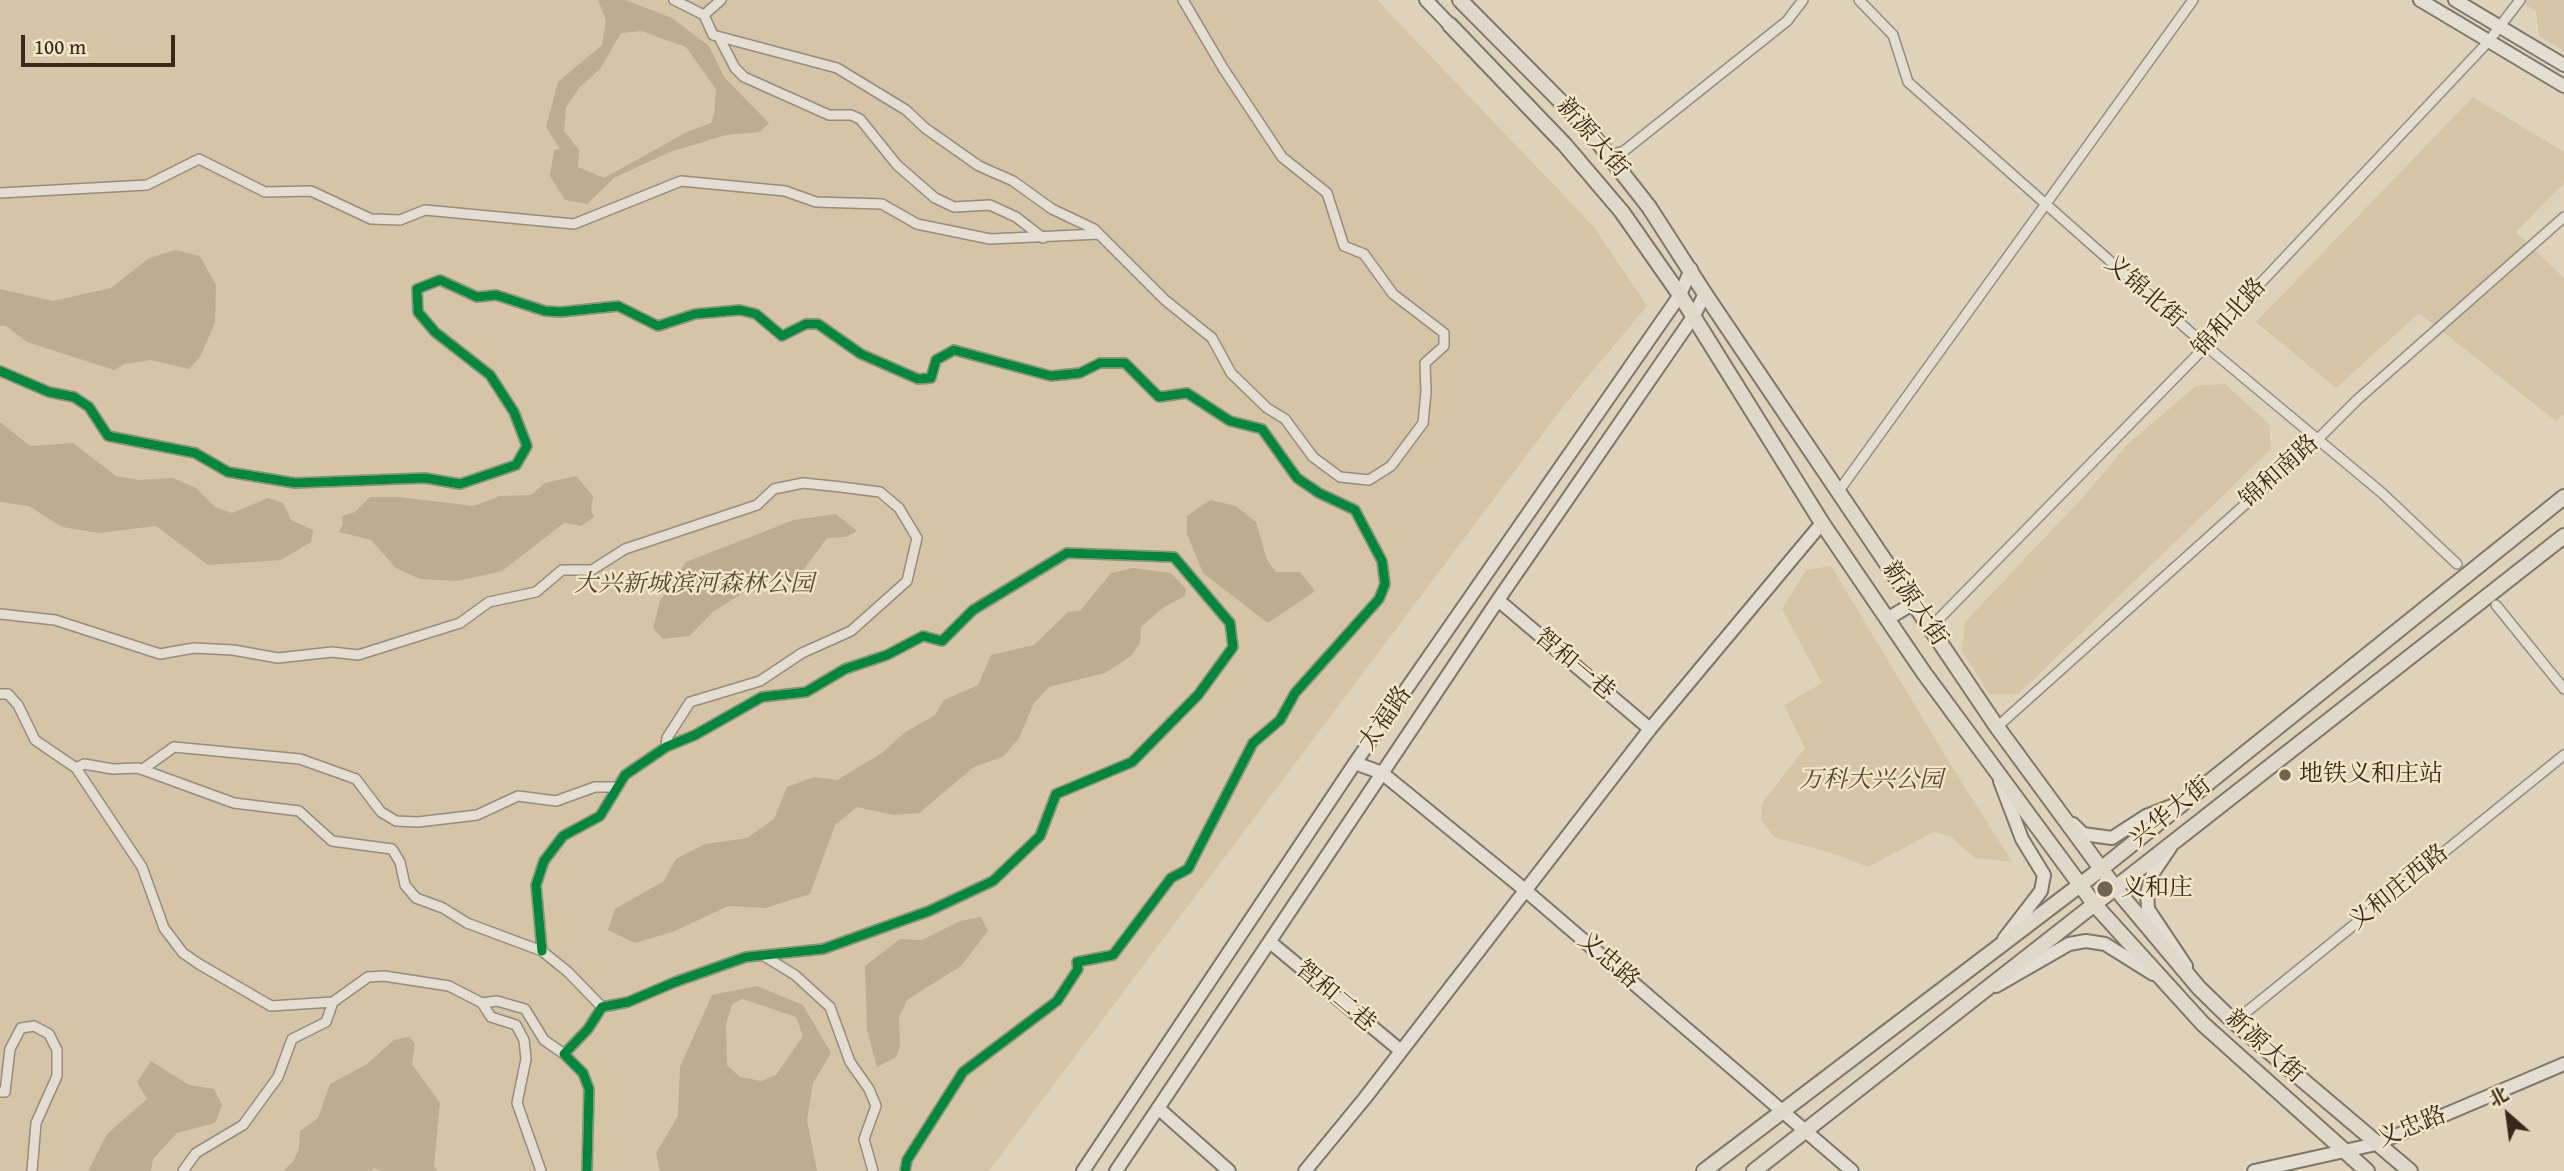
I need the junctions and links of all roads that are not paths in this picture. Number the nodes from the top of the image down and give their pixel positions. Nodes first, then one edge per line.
1 (674, 0) edge
2 (720, 0) edge
3 (1183, 0) edge
4 (1426, 0) edge
5 (1460, 0) edge
6 (1803, 0) edge
7 (1859, 0) edge
8 (2193, 0) edge
9 (2420, 0) edge
10 (2455, 0) edge
11 (2520, 0) edge
12 (704, 15) junction
13 (1450, 25) joint
14 (2500, 27) junction
15 (719, 37) junction
16 (2488, 42) junction
17 (2564, 65) edge
18 (2564, 86) edge
19 (1608, 155) junction
20 (0, 193) edge
21 (2046, 207) junction
22 (2564, 217) edge
23 (1098, 234) junction
24 (1043, 238) junction
25 (1691, 269) junction
26 (1704, 294) junction
27 (1680, 295) junction
28 (1693, 317) junction
29 (2206, 346) junction
30 (0, 371) edge
31 (2319, 438) junction
32 (1838, 492) junction
33 (2564, 497) edge
34 (1822, 523) junction
35 (2564, 536) edge
36 (2457, 564) dead end
37 (1498, 600) junction
38 (1914, 603) junction
39 (2496, 605) dead end
40 (0, 614) edge
41 (1887, 619) junction
42 (1930, 628) junction
43 (2564, 689) edge
44 (0, 694) edge
45 (1997, 727) junction
46 (1650, 729) junction
47 (666, 747) junction
48 (2564, 755) edge
49 (1355, 763) junction
50 (76, 768) junction
51 (143, 769) junction
52 (1382, 773) junction
53 (2000, 780) junction
54 (618, 786) junction
55 (2045, 793) junction
56 (2189, 799) junction
57 (2174, 842) junction
58 (2101, 869) junction
59 (2079, 885) junction
60 (2116, 889) junction
61 (1525, 890) junction
62 (2095, 905) junction
63 (1270, 942) junction
64 (2001, 945) junction
65 (542, 951) junction
66 (764, 956) junction
67 (2157, 976) junction
68 (2199, 988) junction
69 (1989, 989) junction
70 (333, 1002) junction
71 (482, 1003) junction
72 (602, 1007) junction
73 (2234, 1022) junction
74 (1401, 1051) junction
75 (564, 1054) junction
76 (2564, 1064) edge
77 (0, 1092) edge
78 (1158, 1108) junction
79 (1783, 1110) junction
80 (1808, 1130) junction
81 (2376, 1144) junction
82 (2343, 1151) junction
83 (32, 1171) edge
84 (183, 1171) edge
85 (541, 1171) edge
86 (587, 1171) edge
87 (873, 1171) edge
88 (905, 1171) edge
89 (1083, 1171) edge
90 (1116, 1171) edge
91 (1229, 1171) edge
92 (1305, 1171) edge
93 (1704, 1171) edge
94 (1754, 1171) edge
95 (1852, 1171) edge
96 (2254, 1171) edge
97 (2367, 1171) edge
98 (2410, 1171) edge

1 - 12 street
2 - 12 street
3 - 23 street
4 - 13 main road
5 - 19 main road, 新源大街
6 - 19 street
7 - 21 street, 义锦北街
8 - 21 street
9 - 16 main road
10 - 14 main road
11 - 14 street, 锦和北路
12 - 15 street
13 - 27 main road
14 - 16 street, 锦和北路
14 - 17 main road
15 - 23 street
15 - 24 street
16 - 18 main road
16 - 29 street, 锦和北路
19 - 25 main road, 新源大街
20 - 24 street
21 - 29 street, 义锦北街
21 - 32 street
22 - 31 street, 锦和南路
23 - 24 street
25 - 26 main road, 新源大街
25 - 27 main road, 太福路
26 - 28 main road, 太福路
26 - 32 main road, 新源大街
27 - 28 main road
27 - 49 main road, 太福路
28 - 34 main road
28 - 37 main road, 太福路
29 - 31 street, 义锦北街
29 - 42 street, 锦和北路
30 - 88 street
31 - 36 street, 义锦北街
31 - 45 street, 锦和南路
32 - 38 main road, 新源大街
33 - 56 main road, 兴华大街
34 - 41 main road
34 - 46 main road
35 - 57 main road, 兴华大街
37 - 46 main road, 智和一巷
37 - 52 main road, 太福路
38 - 41 main road
38 - 42 main road, 新源大街
39 - 43 street
40 - 47 street
41 - 53 main road
42 - 45 main road, 新源大街
44 - 50 street
45 - 55 main road, 新源大街
46 - 61 main road
47 - 54 street
47 - 66 street
48 - 73 street, 义和庄西路
49 - 52 main road, 义忠路
49 - 89 main road, 太福路
50 - 51 street
50 - 70 street
51 - 54 street
51 - 65 street
52 - 61 main road, 义忠路
52 - 63 main road, 太福路
53 - 59 main road
53 - 64 main road
54 - 65 street
55 - 56 main road
55 - 58 main road, 新源大街
56 - 58 main road, 兴华大街
57 - 60 main road, 兴华大街
57 - 68 main road
58 - 59 main road, 兴华大街
58 - 60 main road, 新源大街
59 - 62 main road
59 - 64 main road, 兴华大街
60 - 62 main road, 兴华大街
60 - 68 main road, 新源大街
61 - 74 main road
61 - 79 main road, 义忠路
62 - 67 main road
62 - 69 main road, 兴华大街
63 - 74 main road, 智和二巷
63 - 78 main road, 太福路
64 - 79 main road, 兴华大街
65 - 72 street
66 - 72 street
66 - 87 street
67 - 69 main road
67 - 82 main road
68 - 73 main road, 新源大街
69 - 80 main road, 兴华大街
70 - 71 street
70 - 84 street
71 - 75 street
71 - 85 street
72 - 75 street
73 - 81 main road, 新源大街
74 - 92 main road
75 - 86 street
76 - 81 main road, 义忠路
77 - 83 street
78 - 90 main road, 太福路
78 - 91 main road
79 - 80 main road, 义忠路
79 - 93 main road, 兴华大街
80 - 94 main road, 兴华大街
80 - 95 main road, 义忠路
81 - 82 main road, 义忠路
81 - 98 main road, 新源大街
82 - 96 main road, 义忠路
82 - 97 main road

